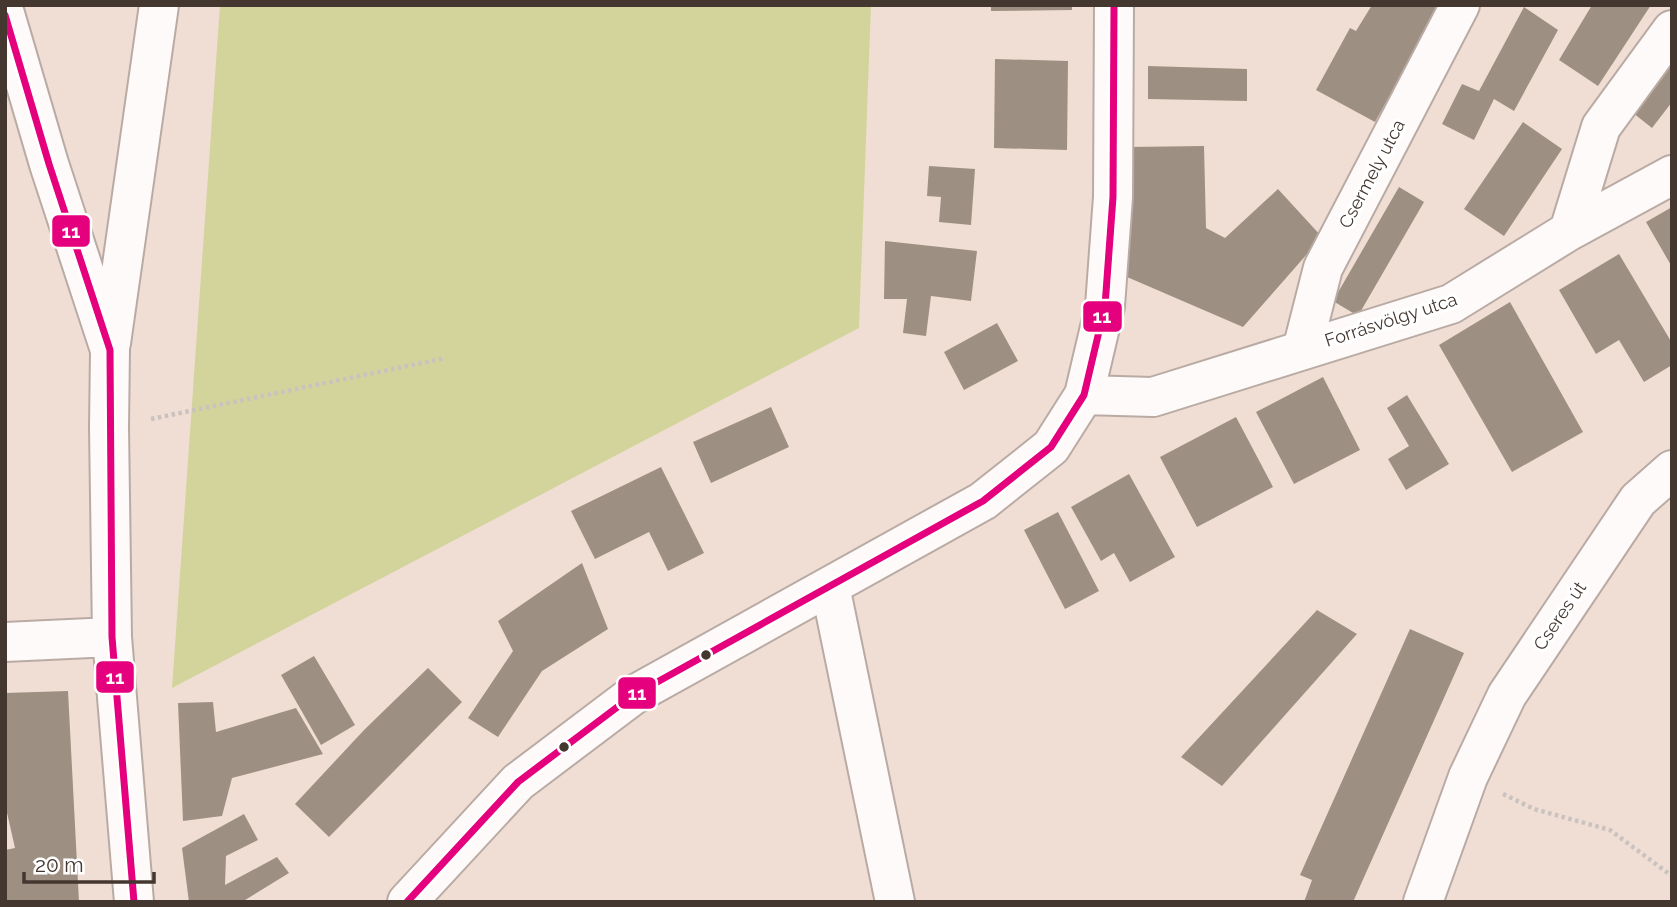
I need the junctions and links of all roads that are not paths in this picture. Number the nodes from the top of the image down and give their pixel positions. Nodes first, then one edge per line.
1 (159, 5) edge
2 (1114, 5) edge
3 (1460, 5) edge
4 (5, 14) edge
5 (1672, 30) edge
6 (1672, 175) edge
7 (1569, 231) junction
8 (110, 350) junction
9 (1302, 350) junction
10 (1084, 395) junction
11 (1672, 470) edge
12 (830, 586) junction
13 (112, 637) junction
14 (5, 642) edge
15 (134, 902) edge
16 (407, 902) edge
17 (895, 902) edge
18 (1423, 902) edge

1 - 8 street
2 - 10 street
3 - 9 street, Csermely utca
4 - 8 street
5 - 7 street
6 - 7 street, Forrásvölgy utca
7 - 9 street, Forrásvölgy utca
8 - 13 street
9 - 10 street, Forrásvölgy utca
10 - 12 street
11 - 18 street, Cseres út
12 - 16 street
12 - 17 street
13 - 14 street
13 - 15 street

